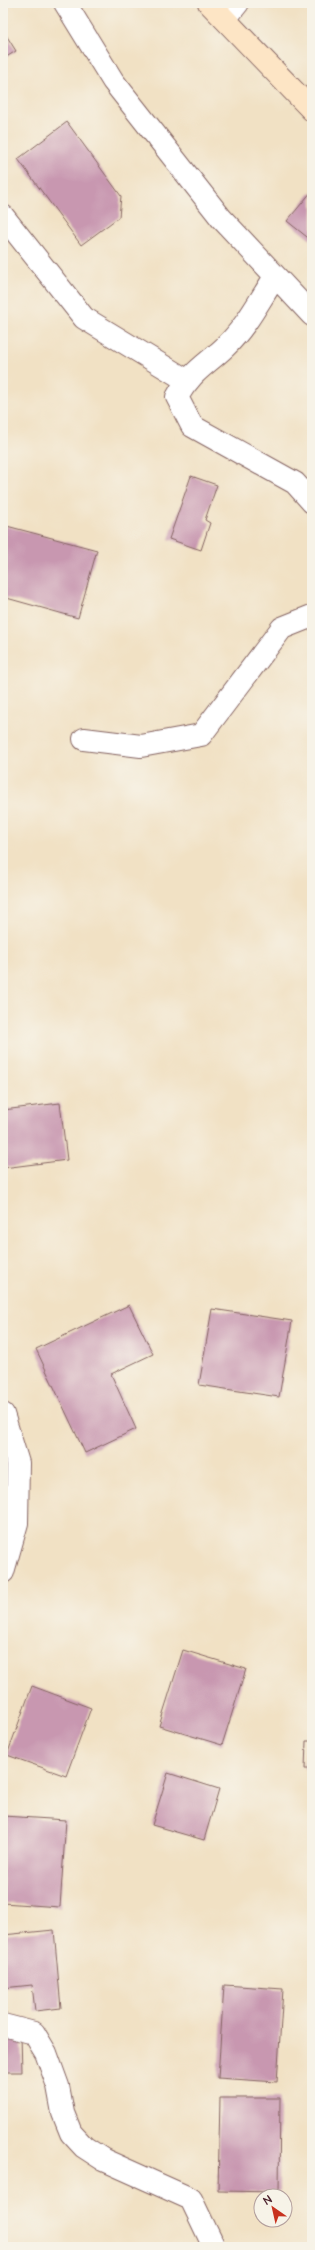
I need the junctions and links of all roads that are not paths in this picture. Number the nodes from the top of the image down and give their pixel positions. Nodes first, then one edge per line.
1 (65, 3) edge
2 (209, 3) edge
3 (238, 3) edge
4 (225, 19) junction
5 (312, 110) edge
6 (3, 216) edge
7 (275, 277) junction
8 (312, 315) edge
9 (186, 380) junction
10 (312, 502) edge
11 (312, 616) edge
12 (84, 739) dead end
13 (3, 1414) edge
14 (3, 1572) edge
15 (3, 2024) edge
16 (214, 2247) edge

1 - 7 street
2 - 4 street
3 - 4 street
4 - 5 street
6 - 9 street
7 - 8 street
7 - 9 street
9 - 10 street
11 - 12 street
13 - 14 street
15 - 16 street

